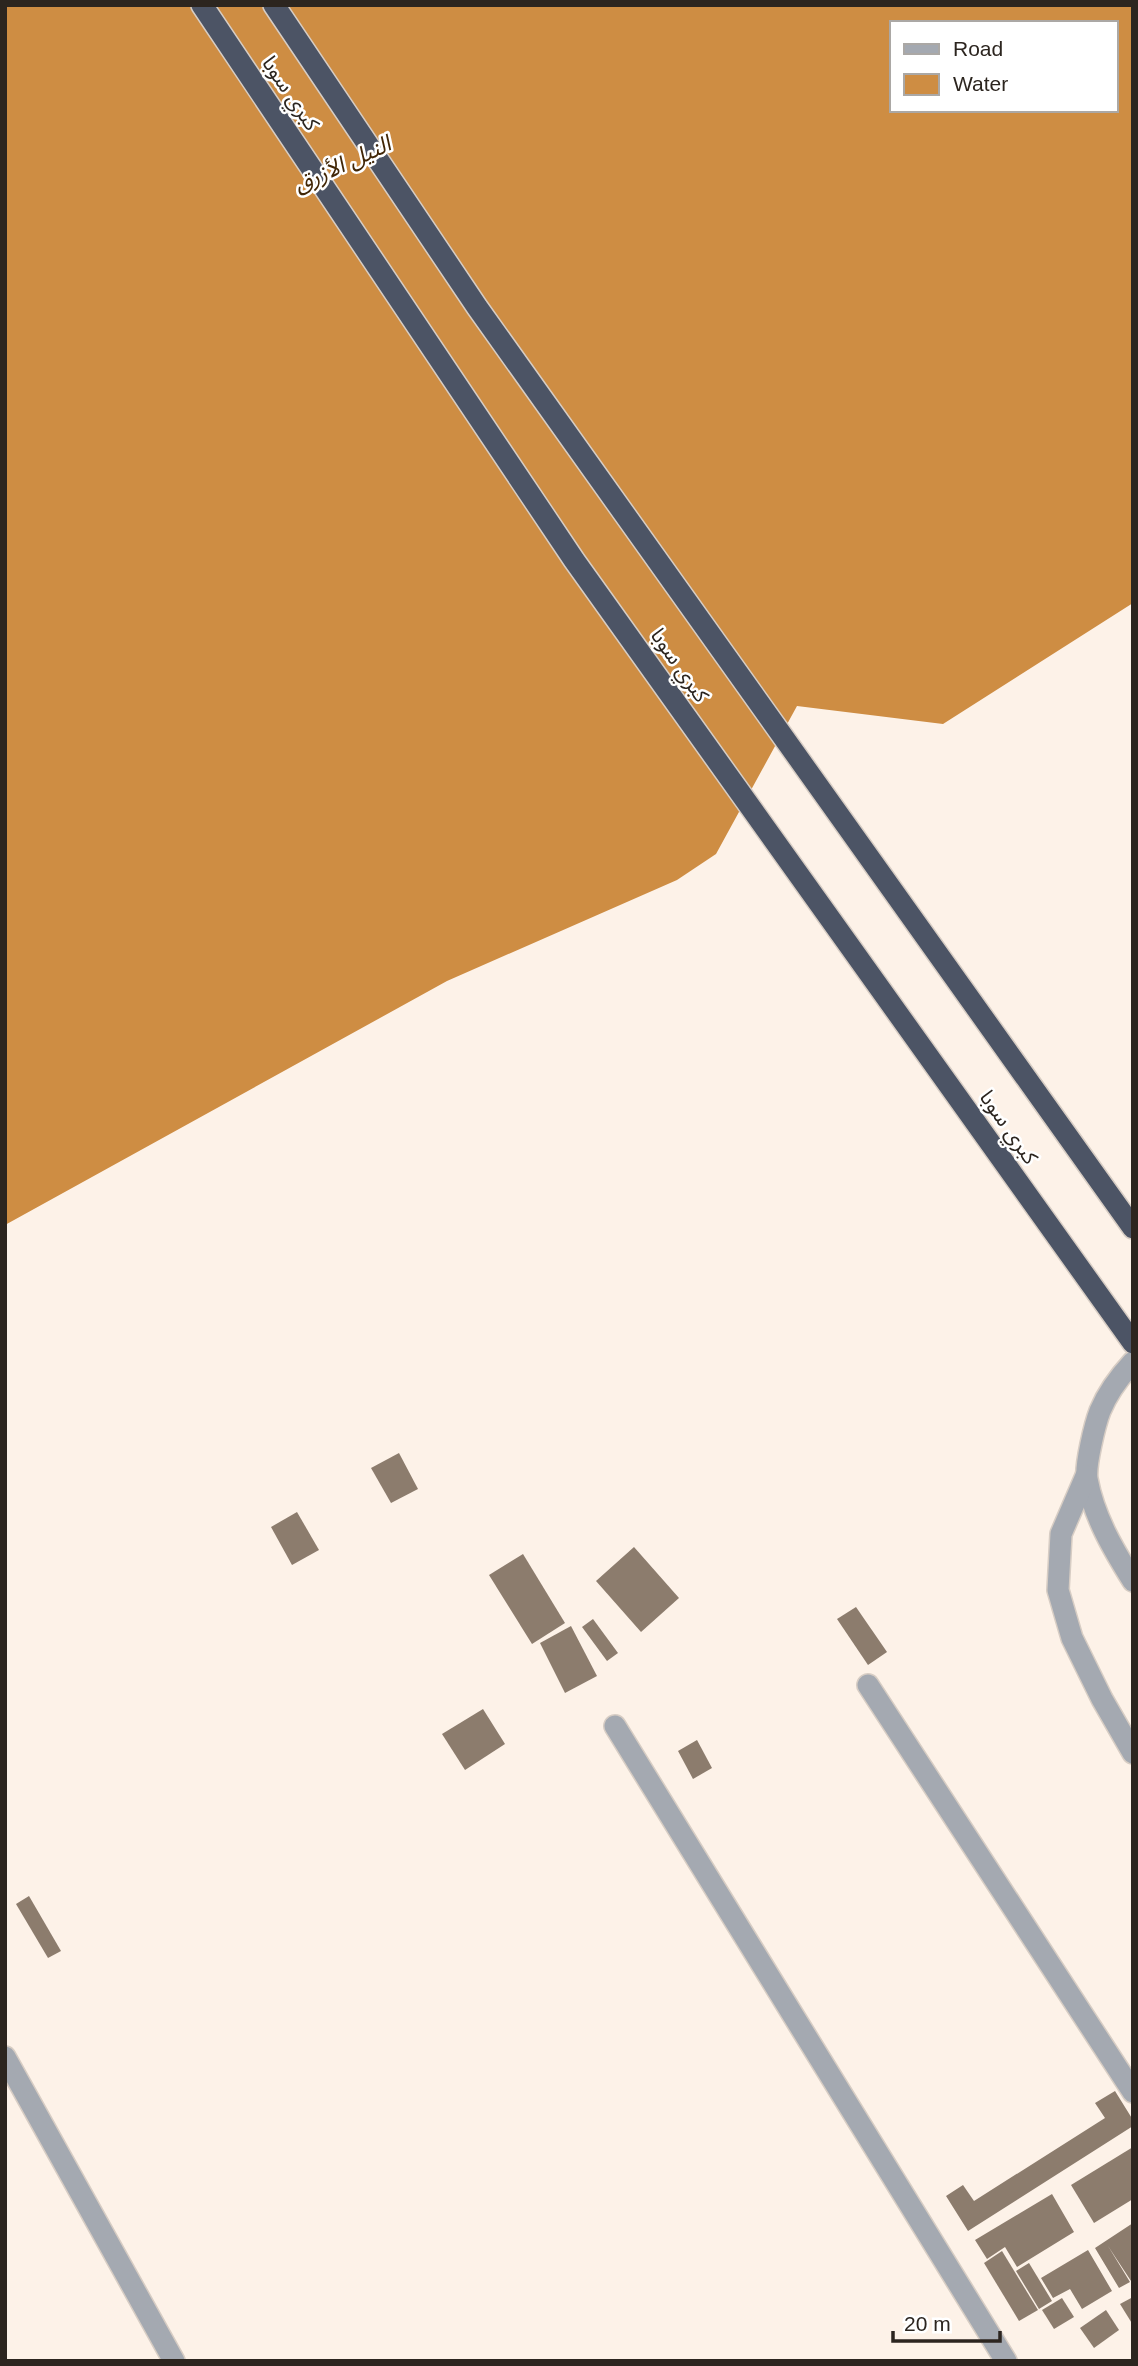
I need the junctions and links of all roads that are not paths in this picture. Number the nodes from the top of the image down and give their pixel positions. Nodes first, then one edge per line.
1 (202, 5) edge
2 (274, 5) edge
3 (1133, 1228) edge
4 (1133, 1343) edge
5 (1133, 1362) edge
6 (1086, 1476) junction
7 (1133, 1581) edge
8 (868, 1685) dead end
9 (615, 1726) dead end
10 (1133, 1753) edge
11 (5, 2057) edge
12 (1133, 2092) edge
13 (174, 2361) edge
14 (1006, 2361) edge

1 - 4 highway, كبري سوبا
2 - 3 highway, كبري سوبا
5 - 6 street
6 - 7 street
6 - 10 street
8 - 12 street
9 - 14 street
11 - 13 street

